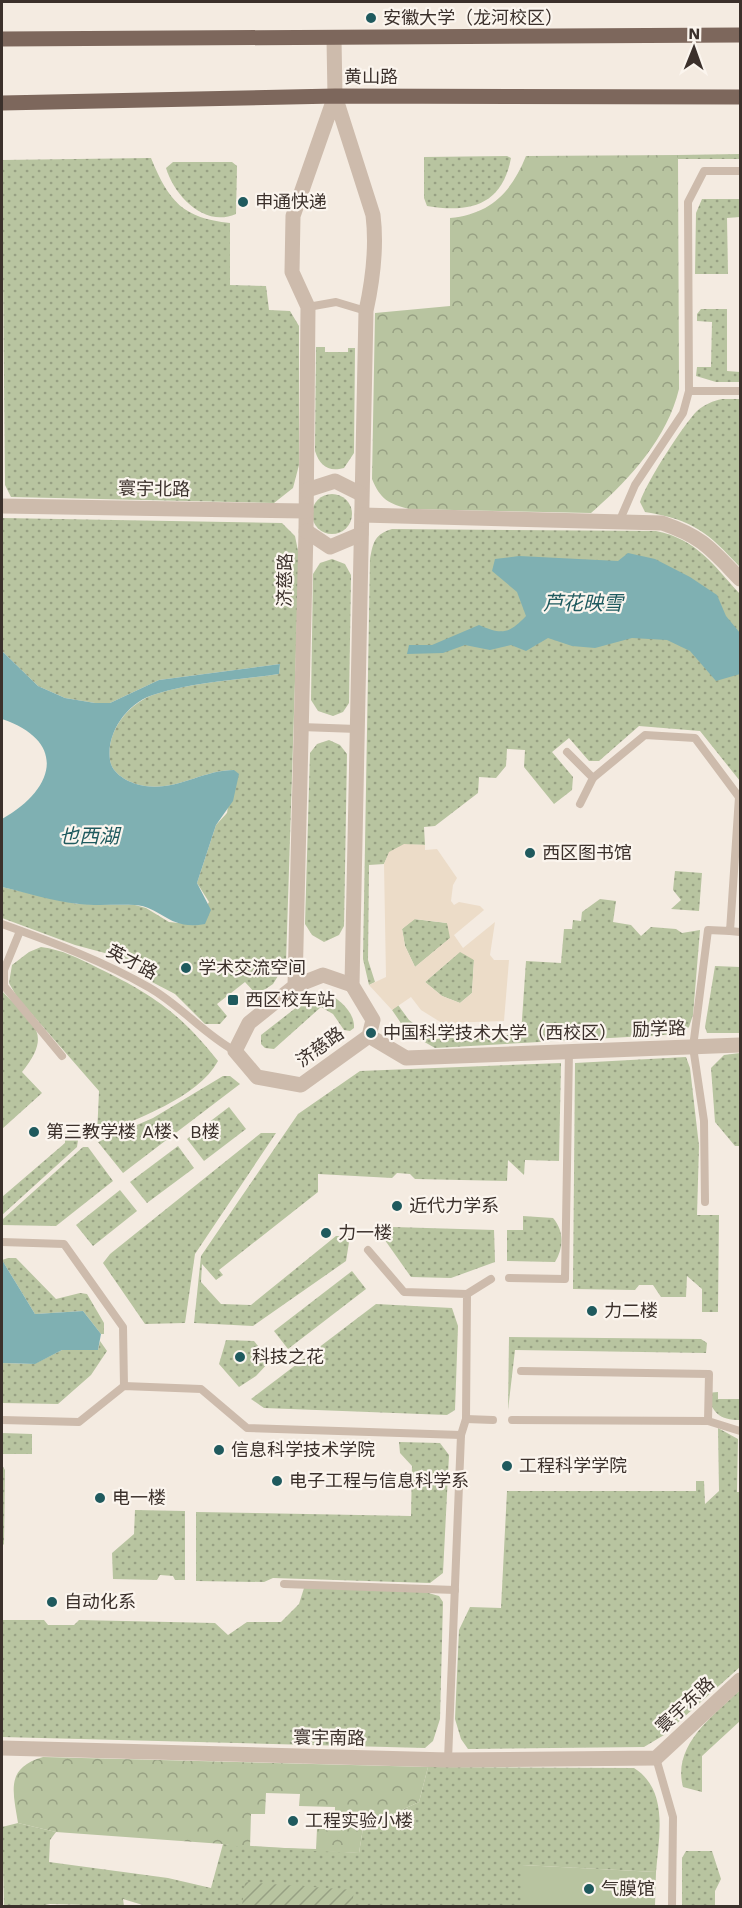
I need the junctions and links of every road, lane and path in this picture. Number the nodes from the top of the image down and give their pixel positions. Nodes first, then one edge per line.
1 (741, 35) edge
2 (2, 39) edge
3 (334, 39) junction
4 (335, 96) junction
5 (741, 97) edge
6 (2, 103) edge
7 (741, 171) edge
8 (308, 307) junction
9 (366, 311) junction
10 (689, 391) junction
11 (741, 392) edge
12 (307, 490) junction
13 (361, 494) junction
14 (2, 506) edge
15 (306, 511) junction
16 (362, 515) junction
17 (620, 522) junction
18 (306, 531) junction
19 (361, 534) junction
20 (741, 579) edge
21 (301, 727) junction
22 (357, 729) junction
23 (567, 753) dead end
24 (594, 778) junction
25 (580, 804) dead end
26 (2, 924) edge
27 (20, 931) junction
28 (730, 931) junction
29 (741, 932) edge
30 (352, 985) junction
31 (295, 986) junction
32 (369, 1036) junction
33 (741, 1045) edge
34 (693, 1047) junction
35 (235, 1052) junction
36 (569, 1052) junction
37 (62, 1056) dead end
38 (705, 1202) dead end
39 (2, 1242) edge
40 (368, 1250) dead end
41 (509, 1278) dead end
42 (491, 1279) dead end
43 (467, 1294) junction
44 (521, 1371) dead end
45 (124, 1386) junction
46 (466, 1419) junction
47 (2, 1420) edge
48 (493, 1420) dead end
49 (512, 1420) dead end
50 (708, 1421) junction
51 (741, 1431) edge
52 (461, 1435) junction
53 (284, 1584) dead end
54 (454, 1590) junction
55 (741, 1680) edge
56 (2, 1748) edge
57 (656, 1758) junction
58 (448, 1760) junction
59 (672, 1906) edge

1 - 3 main road
2 - 3 main road
3 - 4 street
4 - 5 main road, 黄山路
4 - 6 main road, 黄山路
4 - 8 street, 济慈路
4 - 9 street
7 - 10 lane
8 - 9 lane
8 - 12 street, 济慈路
9 - 13 street
10 - 11 lane
10 - 17 lane
12 - 13 street
12 - 15 street, 济慈路
13 - 16 street
14 - 15 street, 寰宇北路
15 - 18 street, 济慈路
16 - 17 street
16 - 19 street
17 - 20 street
18 - 19 street
18 - 21 street, 济慈路
19 - 22 street
21 - 22 lane
21 - 31 street, 济慈路
22 - 30 street
23 - 24 lane
24 - 25 lane
24 - 28 lane
26 - 27 lane, 英才路
27 - 35 lane, 英才路
27 - 37 lane
28 - 29 lane
28 - 34 lane
30 - 31 street
30 - 32 street, 济慈路
31 - 35 street
32 - 35 street, 济慈路
32 - 36 street, 励学路
33 - 34 street, 励学路
34 - 36 street, 励学路
34 - 38 lane
36 - 41 lane
39 - 45 lane
40 - 43 lane
42 - 43 lane
43 - 46 lane
44 - 50 lane
45 - 47 lane
45 - 52 lane
46 - 48 lane
46 - 52 lane
49 - 50 lane
50 - 51 lane
52 - 54 lane
53 - 54 lane
54 - 58 lane
55 - 57 street, 寰宇东路
56 - 58 street, 寰宇南路
57 - 58 street, 寰宇南路
57 - 59 lane

